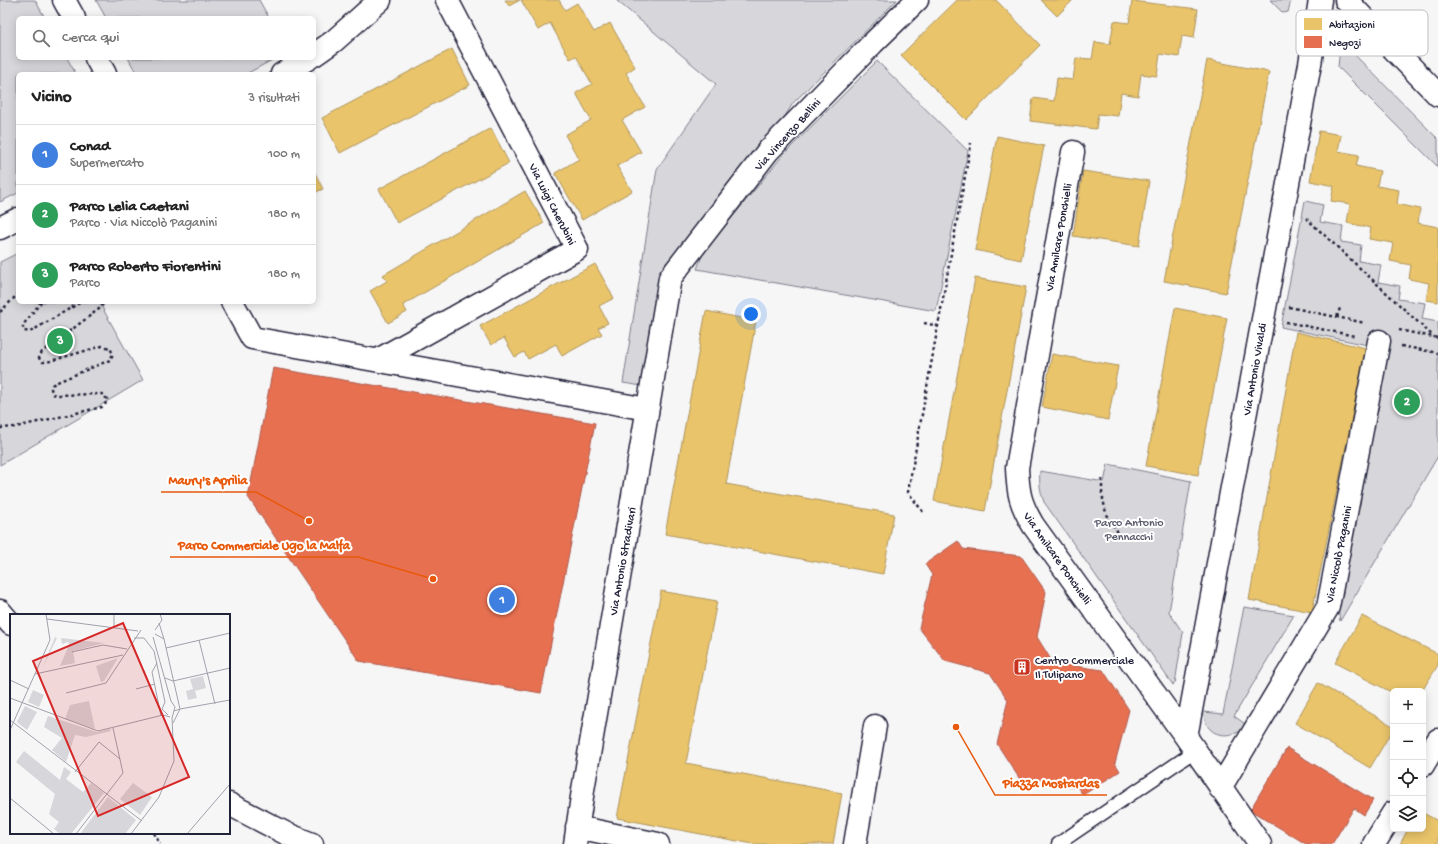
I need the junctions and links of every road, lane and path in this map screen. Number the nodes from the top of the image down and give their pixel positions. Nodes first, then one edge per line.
1 (64, 0) edge
2 (380, 0) edge
3 (447, 0) edge
4 (917, 0) edge
5 (1320, 0) edge
6 (1346, 0) edge
7 (1318, 10) edge
8 (1356, 10) edge
9 (73, 16) edge
10 (316, 54) edge
11 (1311, 56) edge
12 (1400, 56) edge
13 (97, 60) edge
14 (306, 60) edge
15 (104, 72) edge
16 (285, 72) edge
17 (1438, 95) edge
18 (971, 143) dead end
19 (1073, 152) dead end
20 (1304, 216) dead end
21 (16, 220) edge
22 (0, 228) edge
23 (670, 278) joint
24 (16, 296) edge
25 (40, 304) edge
26 (78, 304) edge
27 (102, 304) edge
28 (233, 304) edge
29 (1288, 307) dead end
30 (1340, 308) dead end
31 (0, 312) edge
32 (1337, 317) junction
33 (924, 323) dead end
34 (1368, 323) dead end
35 (938, 326) junction
36 (1397, 329) dead end
37 (1434, 337) junction
38 (1438, 338) edge
39 (1379, 341) dead end
40 (378, 360) junction
41 (647, 409) junction
42 (0, 428) edge
43 (1102, 479) dead end
44 (923, 512) dead end
45 (1122, 539) dead end
46 (0, 611) edge
47 (10, 623) edge
48 (875, 726) dead end
49 (1191, 744) junction
50 (1220, 788) junction
51 (230, 805) edge
52 (1390, 818) edge
53 (155, 834) edge
54 (576, 835) edge
55 (160, 844) edge
56 (312, 844) edge
57 (658, 844) edge
58 (855, 844) edge
59 (1058, 844) edge
60 (1260, 844) edge
61 (1374, 844) edge

1 - 9 street
2 - 10 street
3 - 40 street, Via Luigi Cherubini
4 - 23 street, Via Vincenzo Bellini
5 - 7 street, Via Antonio Vivaldi
6 - 8 street
11 - 49 street, Via Antonio Vivaldi
12 - 17 street
13 - 15 street
14 - 16 street
18 - 35 path
19 - 49 street, Via Amilcare Ponchielli
20 - 37 path
21 - 22 street
23 - 41 street, Via Antonio Stradivari
24 - 31 path
25 - 26 path
27 - 42 path
28 - 40 street
29 - 32 path
30 - 32 path
32 - 34 path
33 - 35 path
35 - 44 path
36 - 37 path
37 - 38 path
39 - 50 street, Via Niccolò Paganini
40 - 41 street
41 - 54 street, Via Antonio Stradivari
43 - 45 path
46 - 47 street
48 - 58 street
49 - 50 street, Via Amilcare Ponchielli
49 - 59 lane
50 - 60 street, Via Amilcare Ponchielli
51 - 56 street
52 - 61 street
53 - 55 path
54 - 57 street

